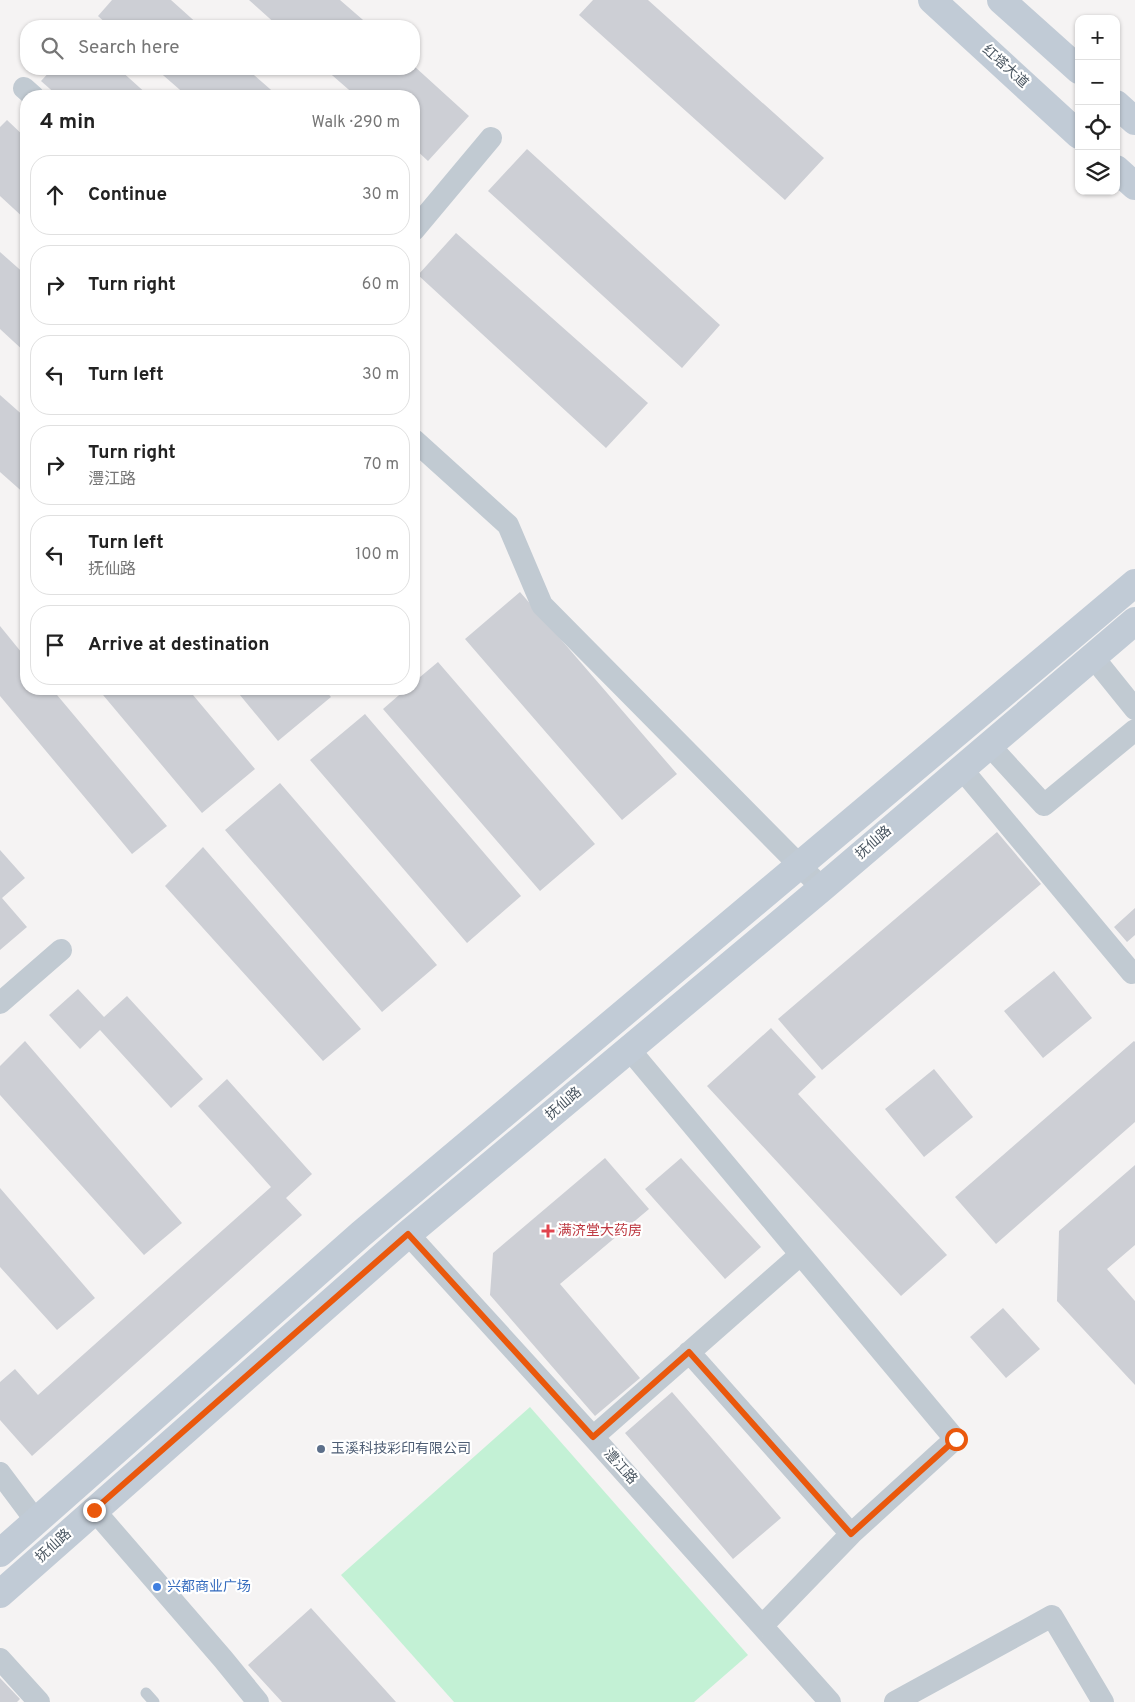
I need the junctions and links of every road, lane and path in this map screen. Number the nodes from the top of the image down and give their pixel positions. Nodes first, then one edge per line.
1 (932, 0) edge
2 (1001, 0) edge
3 (1075, 66) edge
4 (1117, 105) edge
5 (1135, 121) edge
6 (1075, 130) edge
7 (491, 138) dead end
8 (1120, 173) edge
9 (1135, 186) edge
10 (420, 223) edge
11 (420, 445) edge
12 (1135, 583) edge
13 (1135, 621) edge
14 (1093, 657) junction
15 (1135, 709) edge
16 (1135, 730) edge
17 (990, 745) junction
18 (961, 768) junction
19 (800, 866) junction
20 (822, 888) junction
21 (61, 950) dead end
22 (1135, 971) edge
23 (0, 1003) edge
24 (629, 1049) junction
25 (408, 1234) junction
26 (800, 1255) junction
27 (689, 1352) junction
28 (593, 1437) junction
29 (0, 1474) edge
30 (94, 1510) junction
31 (36, 1521) junction
32 (851, 1534) junction
33 (0, 1553) edge
34 (0, 1594) edge
35 (762, 1626) junction
36 (0, 1659) edge
37 (39, 1702) edge
38 (258, 1702) edge
39 (830, 1702) edge
40 (895, 1702) edge
41 (1103, 1702) edge

1 - 6 main road, 红塔大道
2 - 3 main road
4 - 5 main road
7 - 10 street
8 - 9 main road
11 - 19 street
12 - 19 main road
13 - 14 main road, 抚仙路
14 - 15 street
14 - 17 main road, 抚仙路
16 - 17 street
17 - 18 main road, 抚仙路
18 - 20 main road, 抚仙路
18 - 22 street
19 - 20 street
19 - 31 main road
20 - 24 main road, 抚仙路
21 - 23 street
24 - 25 main road, 抚仙路
24 - 26 street
25 - 28 street, 澧江路
25 - 30 main road, 抚仙路
26 - 27 street
26 - 32 street
27 - 28 street
27 - 32 street
28 - 35 street, 澧江路
29 - 31 street
30 - 34 main road, 抚仙路
30 - 38 street
31 - 33 main road
32 - 35 street
35 - 39 street, 澧江路
36 - 37 street
40 - 41 street

